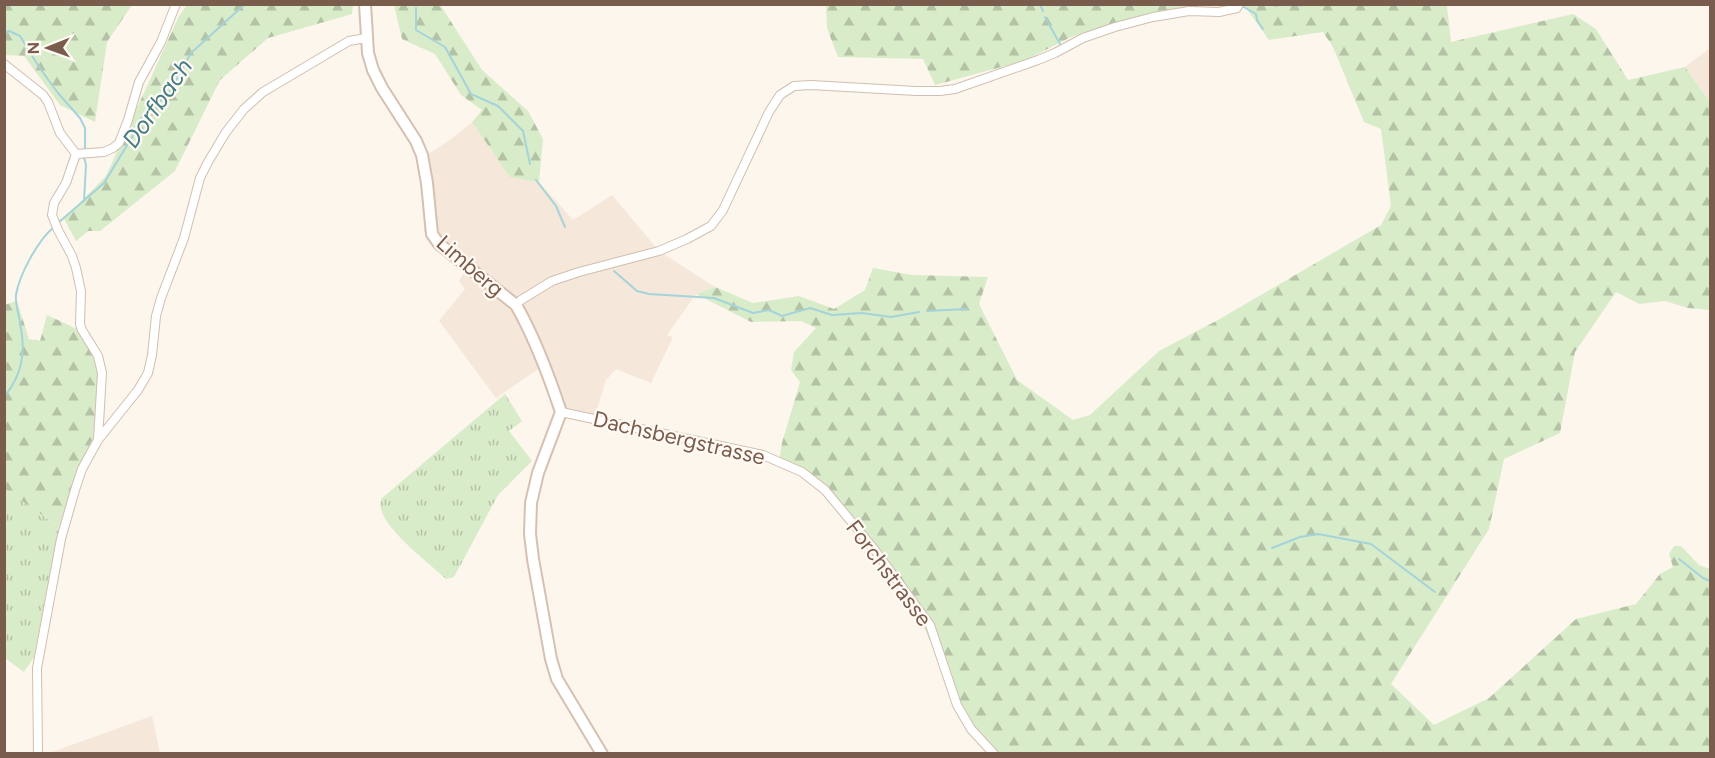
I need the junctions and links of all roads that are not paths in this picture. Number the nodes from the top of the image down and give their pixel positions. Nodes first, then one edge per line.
1 (176, 4) edge
2 (365, 4) edge
3 (1239, 4) edge
4 (366, 38) junction
5 (4, 64) edge
6 (82, 153) junction
7 (516, 306) junction
8 (561, 412) junction
9 (98, 440) junction
10 (825, 490) joint
11 (38, 753) edge
12 (602, 753) edge
13 (994, 753) edge

1 - 6 street
2 - 4 street, Limberg
3 - 7 street
4 - 7 street, Limberg
4 - 9 street
5 - 6 street
6 - 9 street
7 - 8 street, Limberg
8 - 10 street, Dachsbergstrasse
8 - 12 street
9 - 11 street
10 - 13 street, Forchstrasse

